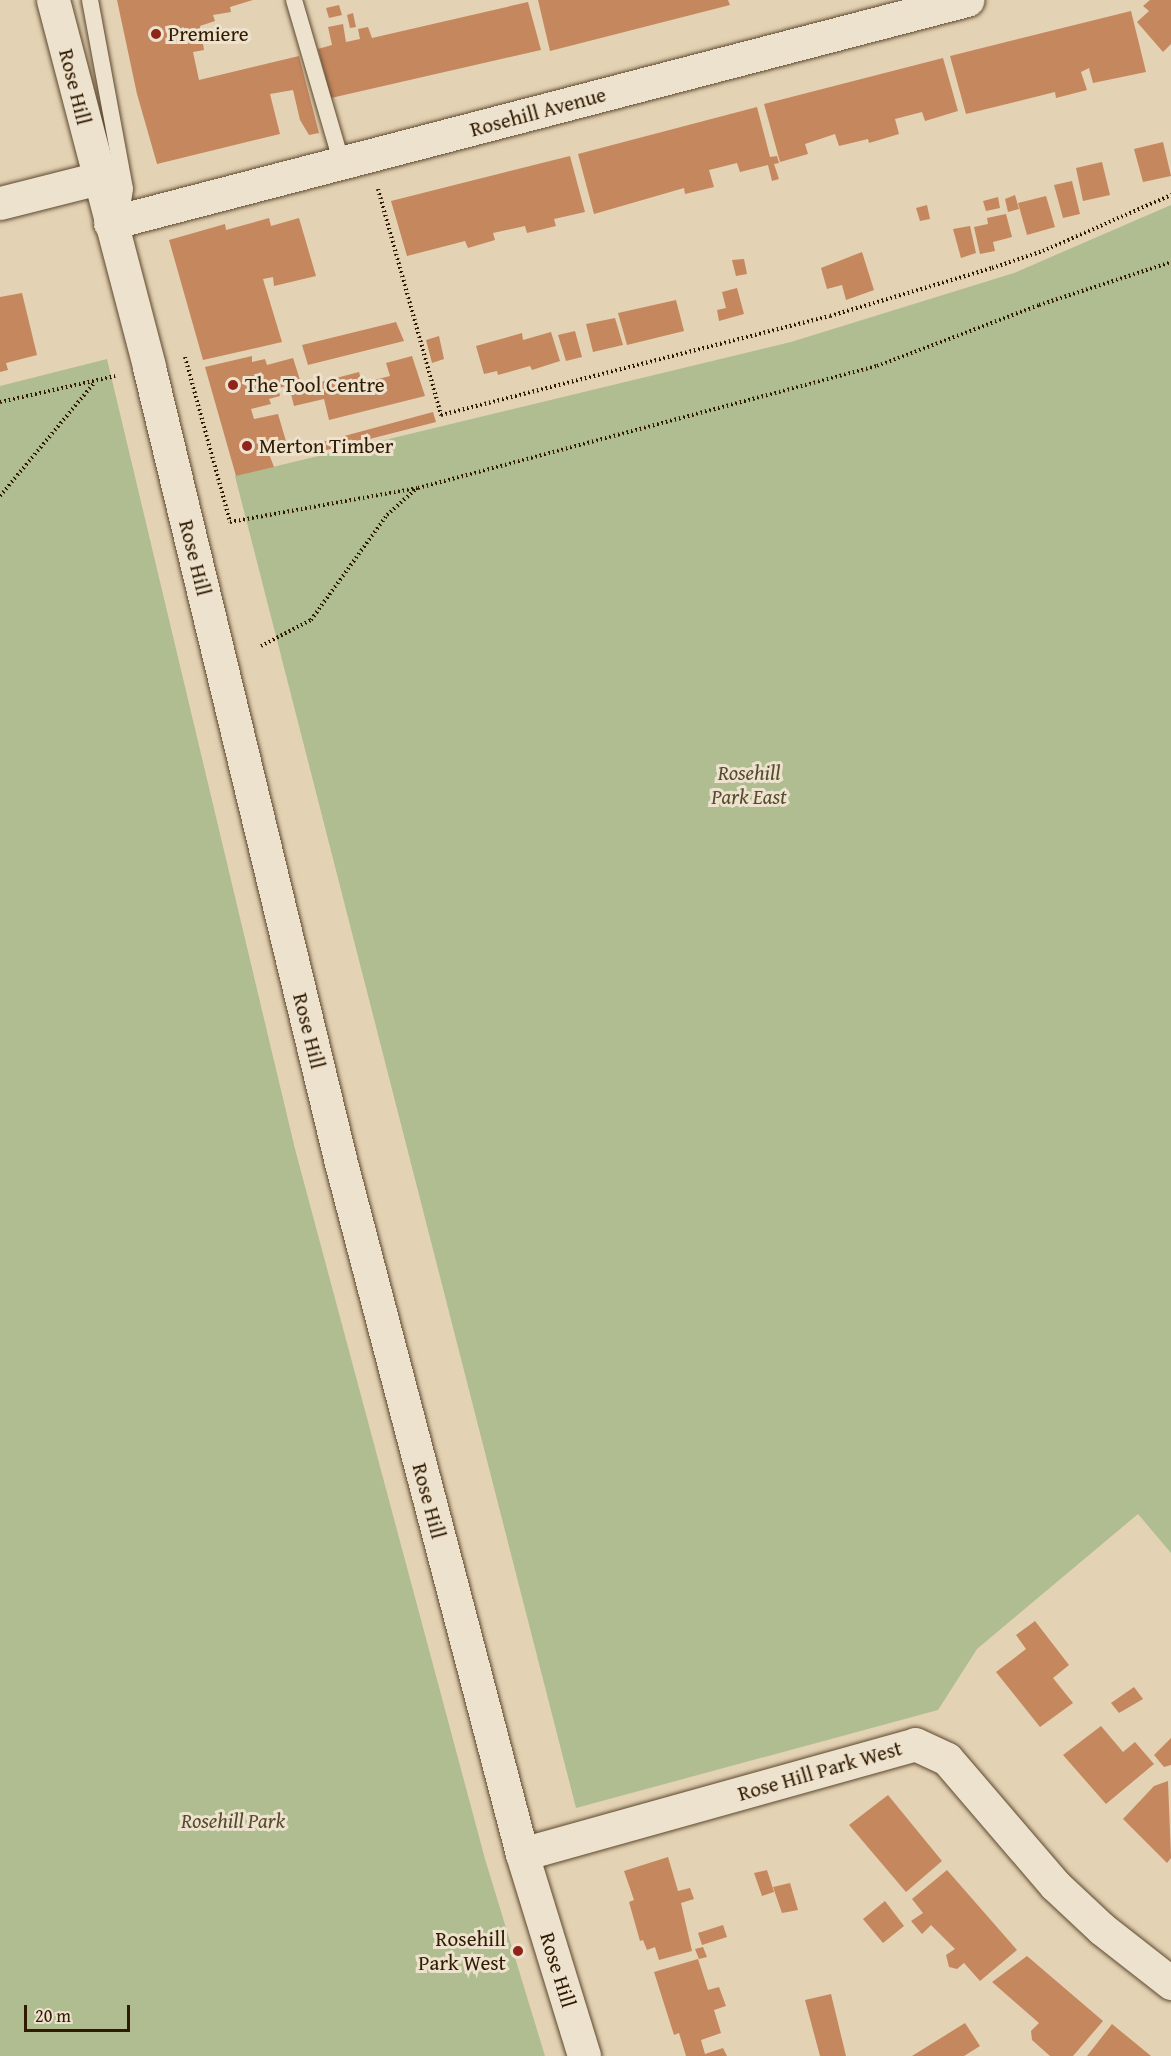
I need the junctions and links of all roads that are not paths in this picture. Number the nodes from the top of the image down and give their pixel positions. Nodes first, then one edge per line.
1 (53, 0) edge
2 (90, 0) edge
3 (294, 0) edge
4 (967, 0) edge
5 (356, 160) junction
6 (99, 178) junction
7 (0, 203) edge
8 (115, 221) junction
9 (522, 1854) junction
10 (1171, 1983) edge
11 (584, 2056) edge

1 - 6 main road, Rose Hill
2 - 8 lane
3 - 5 lane
4 - 5 main road, Rosehill Avenue
5 - 8 main road, Rosehill Avenue
6 - 7 main road
6 - 8 main road, Rose Hill
8 - 9 main road, Rose Hill
9 - 10 main road, Rose Hill Park West
9 - 11 main road, Rose Hill

